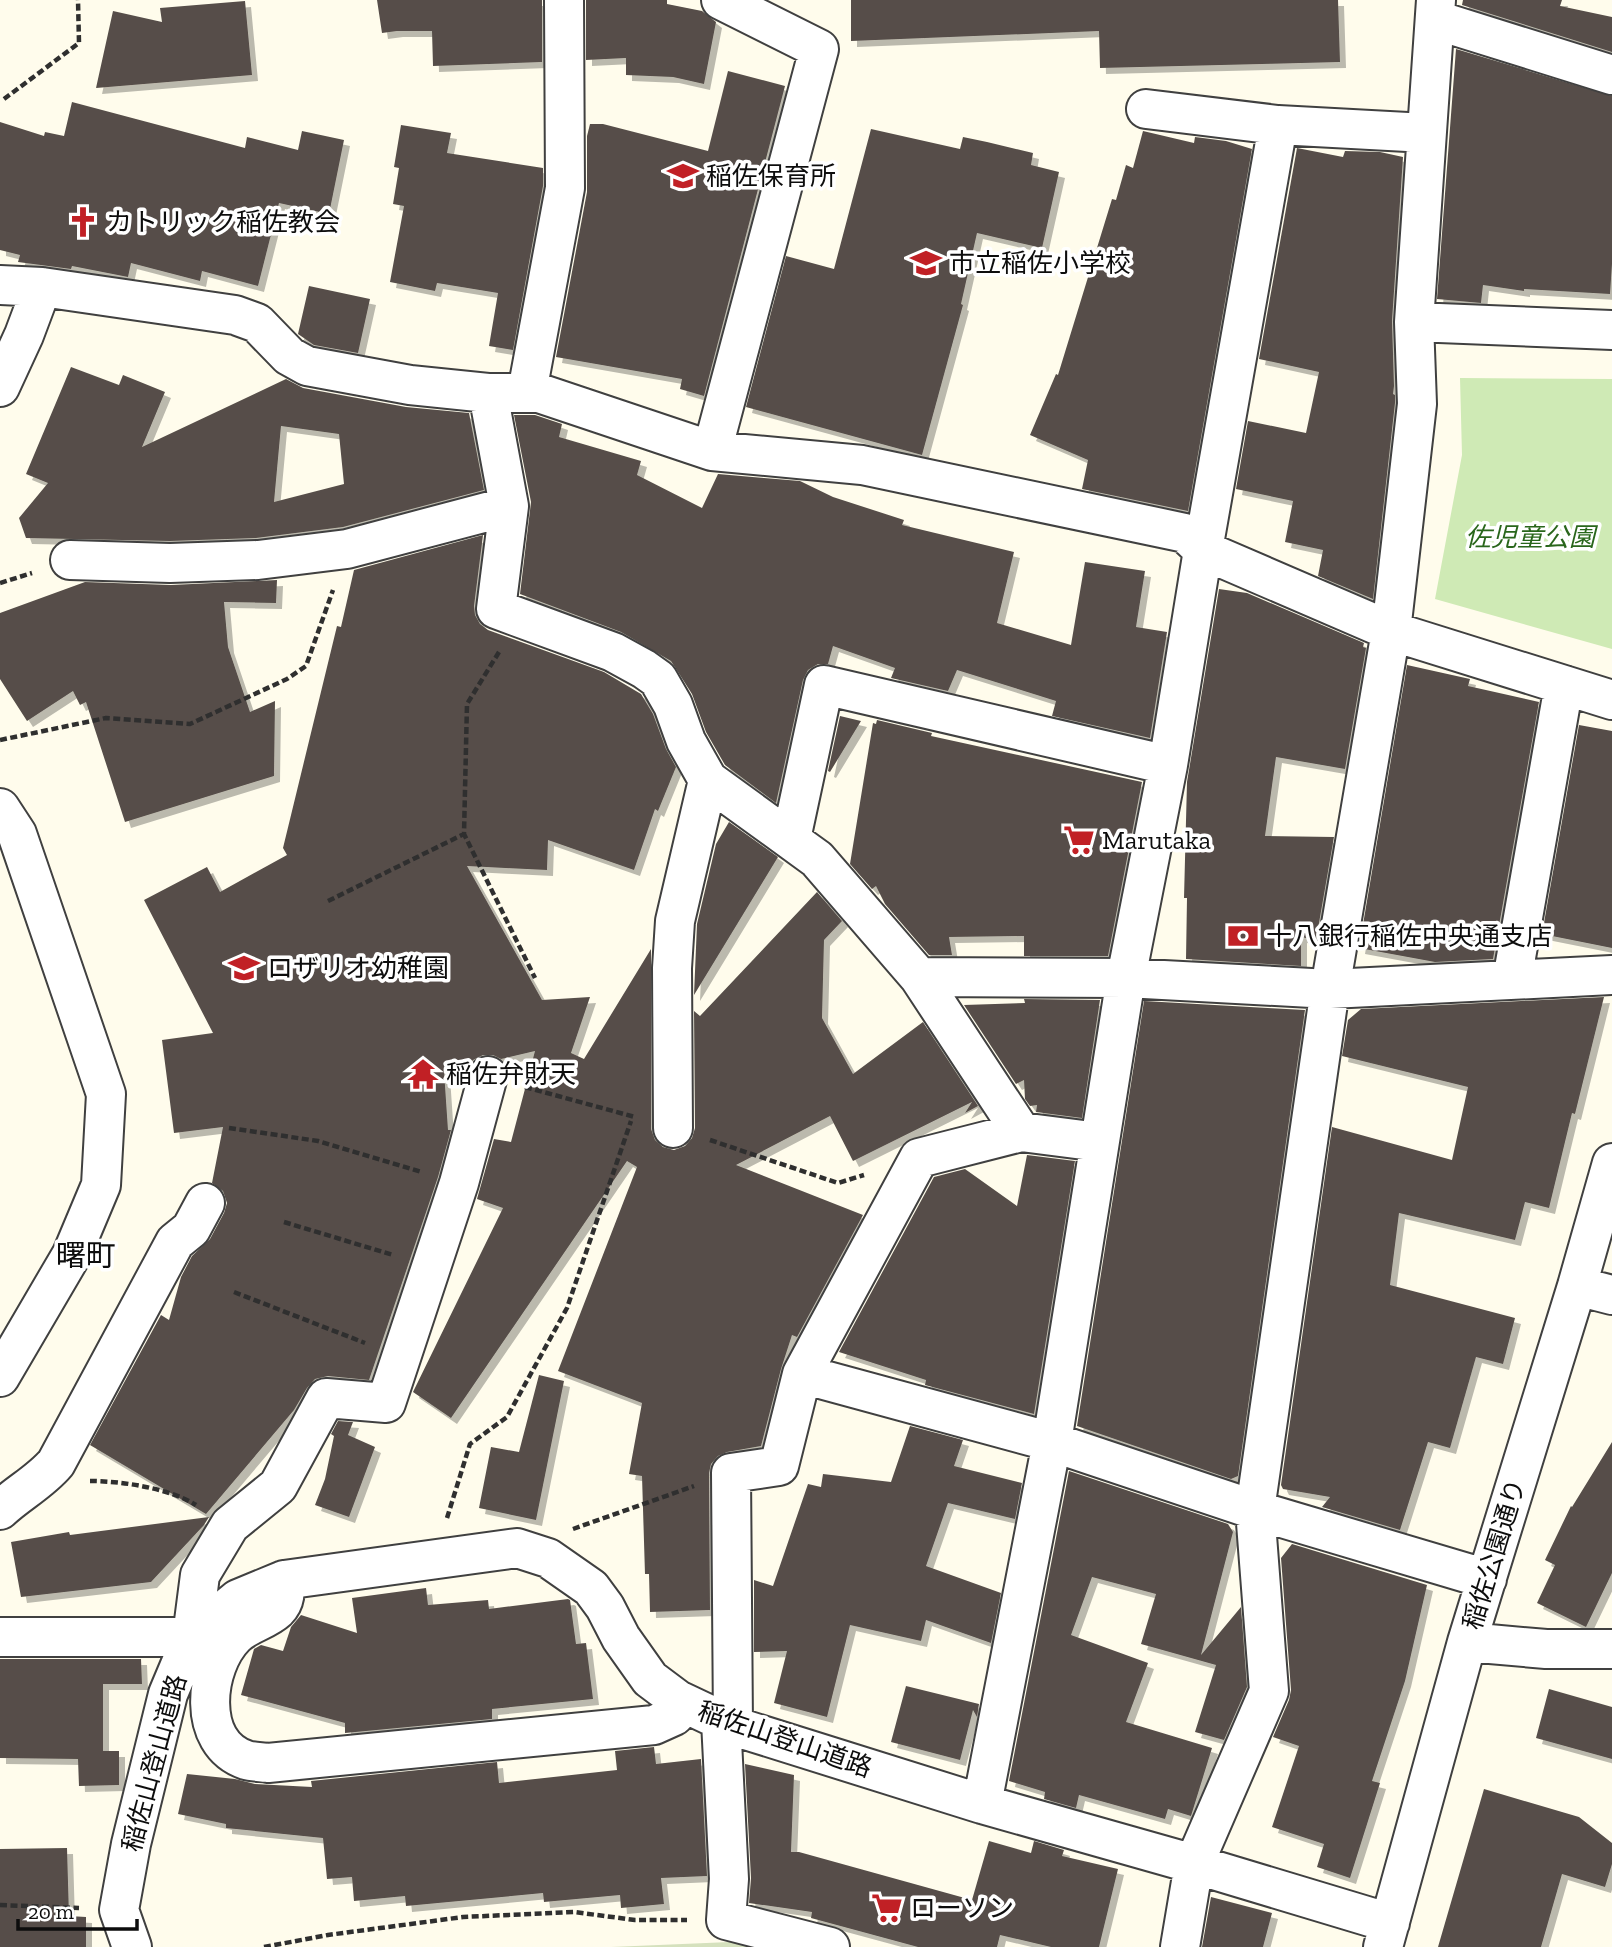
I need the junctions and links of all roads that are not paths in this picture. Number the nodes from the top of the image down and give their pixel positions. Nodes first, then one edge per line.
1 (564, 0) edge
2 (721, 0) edge
3 (1436, 10) edge
4 (1612, 75) edge
5 (1146, 109) dead end
6 (1279, 125) junction
7 (1426, 133) junction
8 (0, 285) edge
9 (42, 287) junction
10 (1414, 322) junction
11 (1612, 330) edge
12 (0, 387) edge
13 (527, 392) junction
14 (488, 393) junction
15 (712, 451) junction
16 (509, 506) junction
17 (1203, 550) junction
18 (70, 560) dead end
19 (1391, 631) junction
20 (1564, 685) junction
21 (1612, 700) edge
22 (1168, 765) junction
23 (708, 780) junction
24 (0, 808) edge
25 (791, 839) junction
26 (1612, 975) edge
27 (919, 977) junction
28 (1126, 978) junction
29 (1512, 980) junction
30 (1330, 989) junction
31 (488, 1076) dead end
32 (673, 1128) dead end
33 (1021, 1132) junction
34 (1099, 1142) junction
35 (1612, 1163) edge
36 (205, 1203) dead end
37 (1594, 1291) edge
38 (802, 1374) junction
39 (0, 1377) edge
40 (1052, 1442) junction
41 (0, 1510) edge
42 (1255, 1510) junction
43 (1487, 1579) junction
44 (284, 1580) junction
45 (0, 1637) edge
46 (192, 1637) junction
47 (1467, 1642) junction
48 (1612, 1649) edge
49 (686, 1704) junction
50 (727, 1723) junction
51 (982, 1804) junction
52 (1194, 1864) junction
53 (1387, 1935) edge
54 (132, 1947) edge
55 (830, 1947) edge
56 (1180, 1947) edge

1 - 13 street
2 - 15 street
3 - 4 street
3 - 7 street
5 - 6 street
6 - 7 street
6 - 17 street
7 - 10 street
8 - 9 street
9 - 12 street
9 - 14 street
10 - 11 street
10 - 19 street
13 - 14 street
13 - 15 street
14 - 16 street
15 - 17 street
16 - 18 street
16 - 23 street
17 - 19 street
17 - 22 street
19 - 20 street
19 - 30 street
20 - 21 street
20 - 29 street
22 - 25 street
22 - 28 street
23 - 25 street
23 - 32 street
24 - 39 street
25 - 27 street
26 - 29 street
27 - 28 street
27 - 33 street
28 - 30 street
28 - 34 street
29 - 30 street
30 - 42 street
31 - 46 street
33 - 34 street
33 - 38 street
34 - 40 street
35 - 37 street, 稲佐公園通り
36 - 41 street
37 - 43 street, 稲佐公園通り
38 - 40 street
38 - 50 street
40 - 42 street
40 - 51 street
42 - 43 street
42 - 52 street
43 - 47 street, 稲佐公園通り
44 - 46 street, 稲佐山登山道路
44 - 49 street, 稲佐山登山道路
44 - 49 street
45 - 46 street
46 - 54 street, 稲佐山登山道路
47 - 48 street
47 - 53 street, 稲佐公園通り
49 - 50 street, 稲佐山登山道路
50 - 51 street, 稲佐山登山道路
50 - 55 street
51 - 52 street, 稲佐山登山道路
52 - 53 street, 稲佐山登山道路
52 - 56 street

